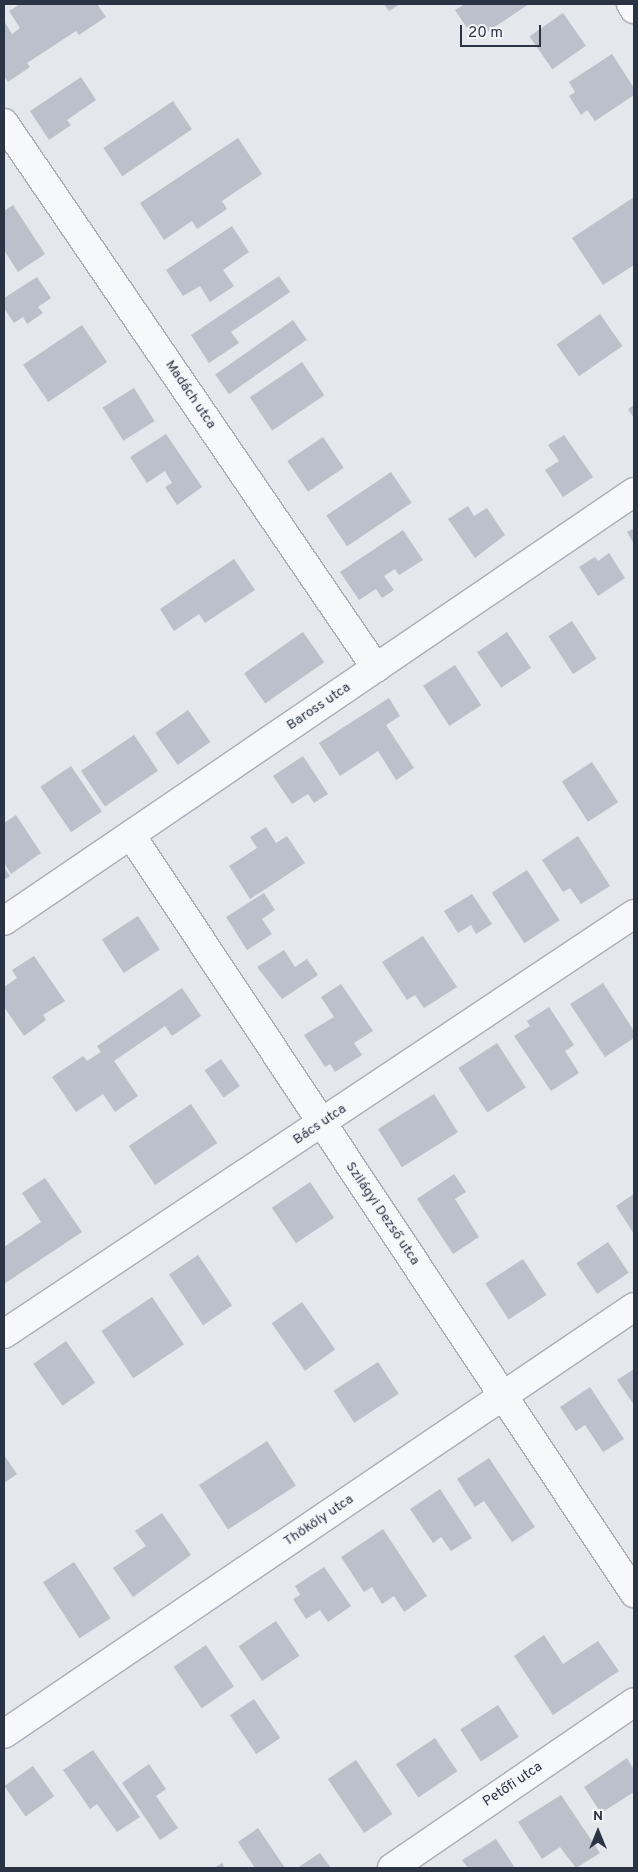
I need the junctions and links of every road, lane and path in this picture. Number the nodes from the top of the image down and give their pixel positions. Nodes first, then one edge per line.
1 (631, 4) edge
2 (634, 9) edge
3 (4, 123) edge
4 (634, 492) edge
5 (376, 668) junction
6 (130, 835) junction
7 (634, 914) edge
8 (4, 922) edge
9 (322, 1124) junction
10 (634, 1306) edge
11 (4, 1334) edge
12 (503, 1396) junction
13 (634, 1593) edge
14 (634, 1702) edge
15 (4, 1734) edge
16 (392, 1868) edge

1 - 2 street
3 - 5 street, Madách utca
4 - 5 street, Baross utca
5 - 6 street, Baross utca
6 - 8 street, Baross utca
6 - 9 street, Szilágyi Dezső utca
7 - 9 street, Bács utca
9 - 11 street, Bács utca
9 - 12 street, Szilágyi Dezső utca
10 - 12 street, Thököly utca
12 - 13 street, Szilágyi Dezső utca
12 - 15 street, Thököly utca
14 - 16 street, Petőfi utca

